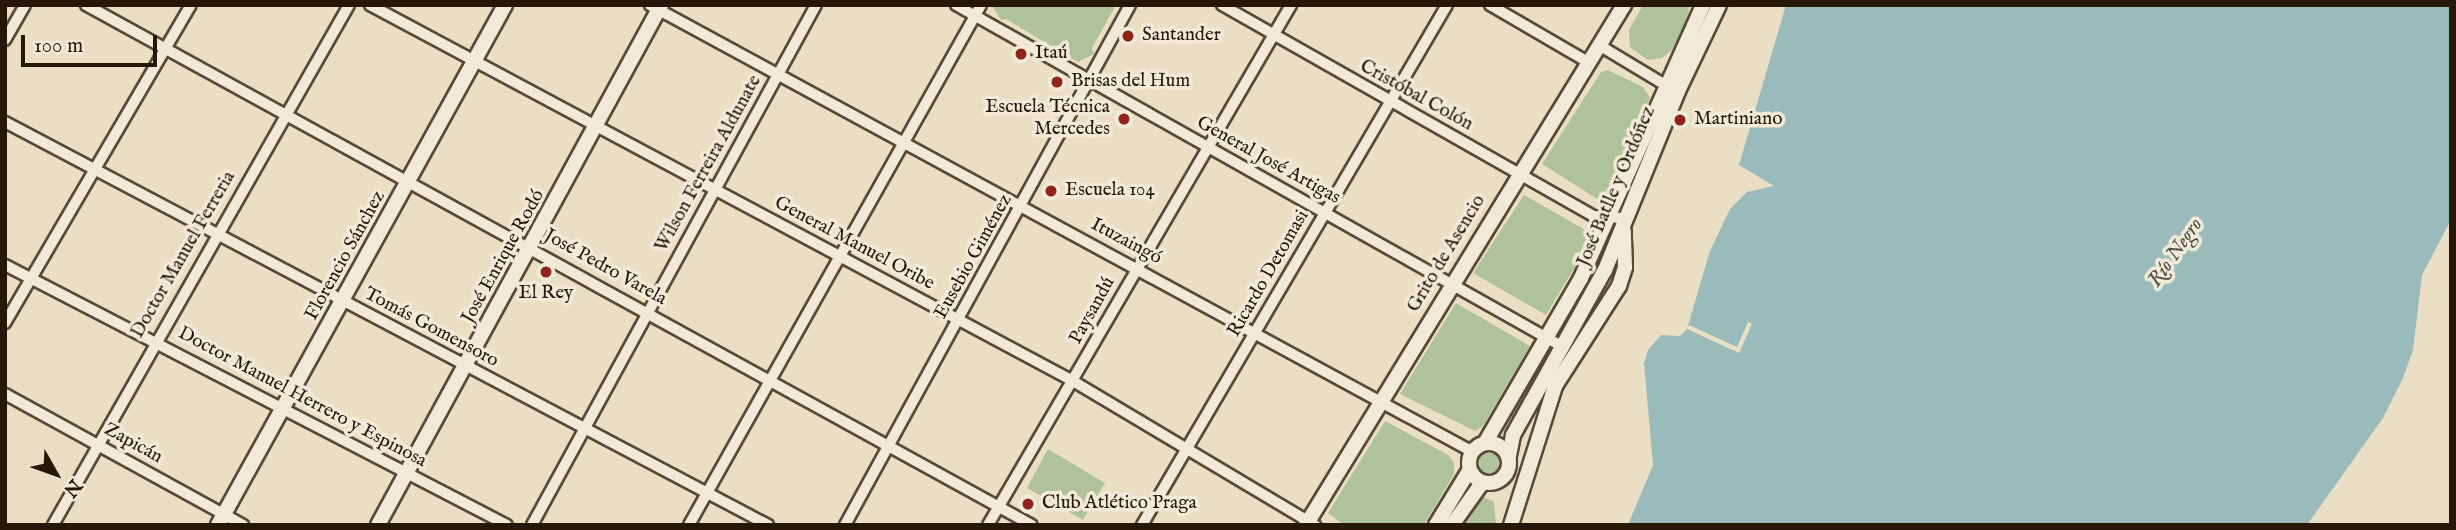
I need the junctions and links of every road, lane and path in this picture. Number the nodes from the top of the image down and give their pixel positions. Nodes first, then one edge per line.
1 (25, 5) edge
2 (86, 5) edge
3 (191, 5) edge
4 (349, 5) edge
5 (370, 5) edge
6 (505, 5) edge
7 (816, 5) edge
8 (956, 5) edge
9 (983, 5) edge
10 (1130, 5) edge
11 (1222, 5) edge
12 (1291, 5) edge
13 (1447, 5) edge
14 (1490, 5) edge
15 (1624, 5) edge
16 (1703, 5) edge
17 (1719, 5) edge
18 (656, 7) edge
19 (975, 16) junction
20 (998, 27) junction
21 (1273, 37) junction
22 (5, 40) edge
23 (1599, 45) junction
24 (166, 49) junction
25 (1099, 60) junction
26 (475, 61) junction
27 (1588, 62) junction
28 (1072, 69) junction
29 (778, 74) junction
30 (1090, 81) junction
31 (1671, 88) junction
32 (1391, 102) junction
33 (286, 114) junction
34 (5, 122) edge
35 (597, 127) junction
36 (903, 142) junction
37 (1207, 147) junction
38 (96, 170) junction
39 (1518, 174) junction
40 (409, 180) junction
41 (715, 190) junction
42 (1022, 205) junction
43 (1325, 213) junction
44 (1593, 216) junction
45 (1611, 217) junction
46 (1604, 231) junction
47 (1623, 232) junction
48 (216, 234) junction
49 (531, 248) junction
50 (840, 256) junction
51 (5, 265) edge
52 (1137, 268) junction
53 (31, 278) junction
54 (1451, 283) junction
55 (343, 302) junction
56 (648, 312) junction
57 (960, 320) junction
58 (5, 323) edge
59 (1255, 332) junction
60 (1547, 337) junction
61 (154, 341) junction
62 (1563, 346) junction
63 (466, 366) junction
64 (771, 380) junction
65 (1073, 381) junction
66 (5, 394) edge
67 (1379, 402) junction
68 (283, 408) junction
69 (584, 429) junction
70 (1485, 443) junction
71 (97, 444) junction
72 (888, 445) junction
73 (1186, 448) junction
74 (1472, 452) junction
75 (1508, 460) junction
76 (1469, 471) junction
77 (407, 473) junction
78 (1482, 483) junction
79 (707, 493) junction
80 (999, 506) junction
81 (221, 519) edge
82 (1310, 523) edge
83 (53, 525) edge
84 (243, 525) edge
85 (378, 525) edge
86 (507, 525) edge
87 (532, 525) edge
88 (689, 525) edge
89 (768, 525) edge
90 (845, 525) edge
91 (988, 525) edge
92 (1032, 525) edge
93 (1142, 525) edge
94 (1436, 525) edge
95 (1452, 525) edge
96 (1510, 525) edge

1 - 22 street
2 - 24 street, José Pedro Varela
3 - 24 street
4 - 33 street, Doctor Manuel Ferreria
5 - 26 street, General Manuel Oribe
6 - 26 street, Florencio Sánchez
7 - 29 street, Wilson Ferreira Aldunate
8 - 19 street, General José Artigas
9 - 19 street
9 - 20 street
10 - 25 street, Eusebio Giménez
11 - 21 street, Cristóbal Colón
12 - 21 street, Paysandú
13 - 32 street, Ricardo Detomasi
14 - 27 street
15 - 23 street, Grito de Asencio
16 - 31 street
17 - 31 street, José Batlle y Ordóñez
18 - 29 street, Ituzaingó
18 - 35 street, José Enrique Rodó
19 - 20 street, General José Artigas
19 - 36 street
20 - 28 street, General José Artigas
21 - 32 street, Cristóbal Colón
21 - 37 street, Paysandú
23 - 27 street, Grito de Asencio
23 - 31 street
24 - 33 street, José Pedro Varela
24 - 38 street
25 - 28 street
25 - 30 street, Eusebio Giménez
26 - 35 street, General Manuel Oribe
26 - 40 street, Florencio Sánchez
27 - 39 street, Grito de Asencio
28 - 30 street, General José Artigas
29 - 36 street, Ituzaingó
29 - 41 street, Wilson Ferreira Aldunate
30 - 37 street, General José Artigas
30 - 42 street, Eusebio Giménez
31 - 45 street
31 - 47 street, José Batlle y Ordóñez
32 - 39 street, Cristóbal Colón
32 - 43 street, Ricardo Detomasi
33 - 40 street, José Pedro Varela
33 - 48 street, Doctor Manuel Ferreria
34 - 38 street, Tomás Gomensoro
35 - 41 street, General Manuel Oribe
35 - 49 street, José Enrique Rodó
36 - 42 street, Ituzaingó
36 - 50 street
37 - 43 street, General José Artigas
37 - 52 street, Paysandú
38 - 48 street, Tomás Gomensoro
38 - 53 street
39 - 44 street, Cristóbal Colón
39 - 54 street, Grito de Asencio
40 - 49 street, José Pedro Varela
40 - 55 street, Florencio Sánchez
41 - 50 street, General Manuel Oribe
41 - 56 street, Wilson Ferreira Aldunate
42 - 52 street, Ituzaingó
42 - 57 street, Eusebio Giménez
43 - 54 street, General José Artigas
43 - 59 street, Ricardo Detomasi
44 - 45 street
44 - 46 street
45 - 46 street
45 - 47 street
46 - 47 street
46 - 60 street
47 - 62 street, José Batlle y Ordóñez
47 - 96 street
48 - 55 street, Tomás Gomensoro
48 - 61 street, Doctor Manuel Ferreria
49 - 56 street, José Pedro Varela
49 - 63 street, José Enrique Rodó
50 - 57 street, General Manuel Oribe
50 - 64 street
51 - 53 street, Doctor Manuel Herrero y Espinosa
52 - 59 street, Ituzaingó
52 - 65 street, Paysandú
53 - 58 street
53 - 61 street, Doctor Manuel Herrero y Espinosa
54 - 60 street, General José Artigas
54 - 67 street, Grito de Asencio
55 - 63 street, Tomás Gomensoro
55 - 68 street, Florencio Sánchez
56 - 64 street, José Pedro Varela
56 - 69 street, Wilson Ferreira Aldunate
57 - 65 street, General Manuel Oribe
57 - 72 street, Eusebio Giménez
59 - 67 street, Ituzaingó
59 - 73 street, Ricardo Detomasi
60 - 62 street, General José Artigas
60 - 70 street
61 - 68 street, Doctor Manuel Herrero y Espinosa
61 - 71 street, Doctor Manuel Ferreria
62 - 75 street, José Batlle y Ordóñez
63 - 69 street, Tomás Gomensoro
63 - 77 street, José Enrique Rodó
64 - 72 street, José Pedro Varela
64 - 79 street
65 - 73 street, General Manuel Oribe
65 - 80 street, Paysandú
66 - 71 street, Zapicán
67 - 74 street, Ituzaingó
67 - 82 street, Grito de Asencio
68 - 77 street, Doctor Manuel Herrero y Espinosa
68 - 81 street, Florencio Sánchez
69 - 79 street, Tomás Gomensoro
69 - 87 street, Wilson Ferreira Aldunate
70 - 74 street
70 - 75 street
71 - 81 street, Zapicán
71 - 83 street, Doctor Manuel Ferreria
72 - 80 street, José Pedro Varela
72 - 90 street, Eusebio Giménez
73 - 82 street, General Manuel Oribe
73 - 93 street, Ricardo Detomasi
74 - 76 street
75 - 78 street
75 - 96 street
76 - 78 street
76 - 94 street
77 - 85 street, José Enrique Rodó
77 - 86 street, Doctor Manuel Herrero y Espinosa
78 - 95 street
79 - 88 street
79 - 89 street, Tomás Gomensoro
80 - 91 street, Paysandú
80 - 92 street, José Pedro Varela
81 - 84 street, Zapicán

